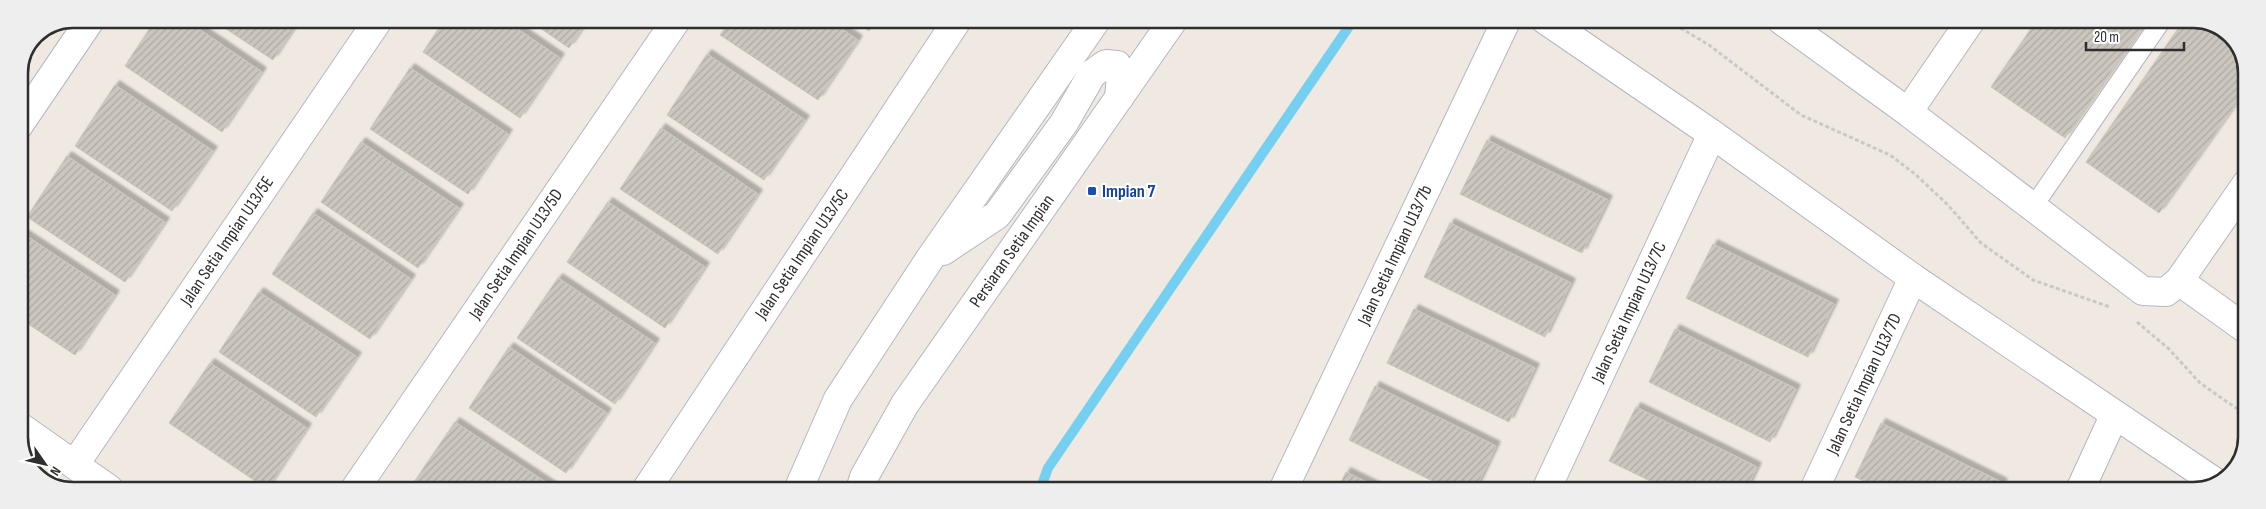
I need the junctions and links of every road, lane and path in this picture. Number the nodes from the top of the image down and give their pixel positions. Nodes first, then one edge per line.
1 (85, 28) edge
2 (373, 28) edge
3 (671, 28) edge
4 (952, 28) edge
5 (1091, 28) edge
6 (1168, 28) edge
7 (1177, 28) edge
8 (1503, 28) edge
9 (1557, 28) edge
10 (1681, 28) edge
11 (1792, 28) edge
12 (1966, 28) edge
13 (2156, 28) edge
14 (1149, 54) junction
15 (1119, 98) junction
16 (28, 112) edge
17 (1908, 112) junction
18 (1712, 134) junction
19 (2238, 196) edge
20 (2033, 207) junction
21 (929, 260) junction
22 (1913, 278) junction
23 (2179, 281) junction
24 (2119, 310) dead end
25 (2131, 317) dead end
26 (2238, 323) edge
27 (2238, 409) edge
28 (2114, 416) junction
29 (28, 432) edge
30 (75, 464) junction
31 (2209, 478) edge
32 (99, 482) edge
33 (359, 482) edge
34 (651, 482) edge
35 (801, 482) edge
36 (862, 482) edge
37 (1287, 482) edge
38 (1550, 482) edge
39 (1818, 482) edge
40 (2084, 482) edge

1 - 16 street
2 - 30 street, Jalan Setia Impian U13/5E
3 - 33 street, Jalan Setia Impian U13/5D
4 - 34 street, Jalan Setia Impian U13/5C
5 - 21 street
6 - 14 street, Persiaran Setia Impian
7 - 14 street
8 - 37 street, Jalan Setia Impian U13/7b
9 - 18 street
10 - 24 path
11 - 17 street
12 - 17 street
13 - 20 lane
14 - 15 street, Persiaran Setia Impian
15 - 21 street
15 - 36 street, Persiaran Setia Impian
17 - 20 street
18 - 22 street
18 - 38 street, Jalan Setia Impian U13/7C
19 - 23 street
20 - 23 street
21 - 35 street
22 - 28 street
22 - 39 street, Jalan Setia Impian U13/7D
23 - 26 street
25 - 27 path
28 - 31 street
28 - 40 street
29 - 30 street
30 - 32 street

